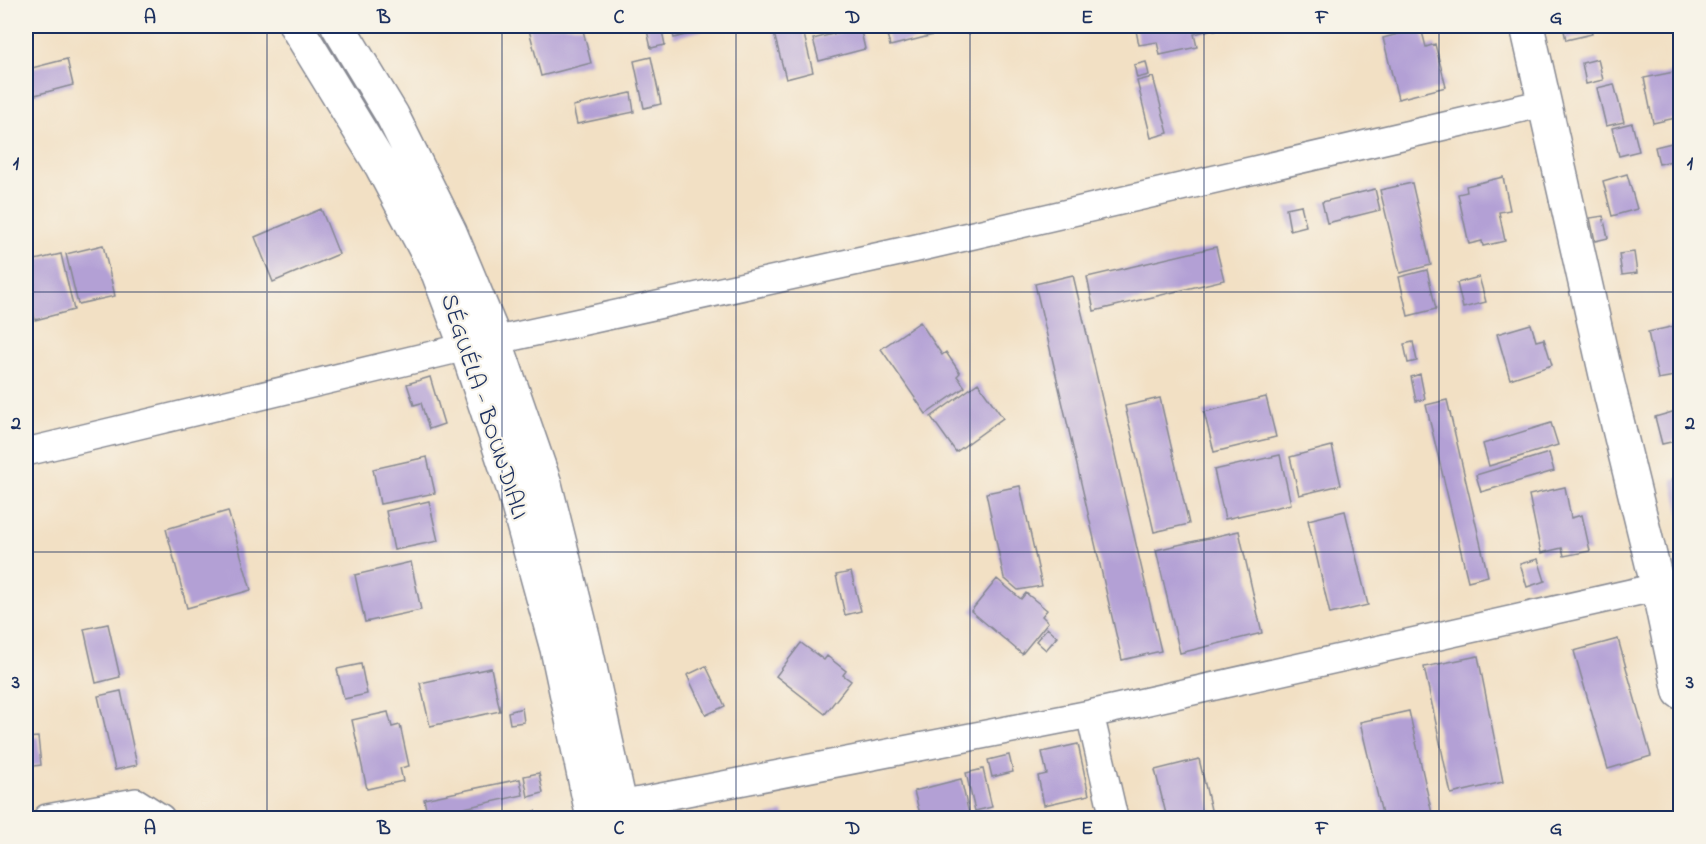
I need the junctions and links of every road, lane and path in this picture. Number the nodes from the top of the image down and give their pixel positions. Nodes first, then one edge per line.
1 (296, 26) edge
2 (338, 26) edge
3 (1527, 26) edge
4 (1544, 104) junction
5 (481, 343) junction
6 (26, 453) edge
7 (1669, 585) edge
8 (1680, 692) edge
9 (1090, 714) junction
10 (612, 814) edge
11 (47, 819) edge
12 (161, 819) edge
13 (1114, 819) edge

1 - 5 main road, SÉGUÉLA - BOUNDIALI
2 - 5 main road, SÉGUÉLA - BOUNDIALI
3 - 4 main road
4 - 5 street
4 - 7 main road
5 - 6 street
5 - 10 main road, SÉGUÉLA - BOUNDIALI
7 - 8 main road
7 - 9 street
9 - 10 street
9 - 13 street
11 - 12 street

